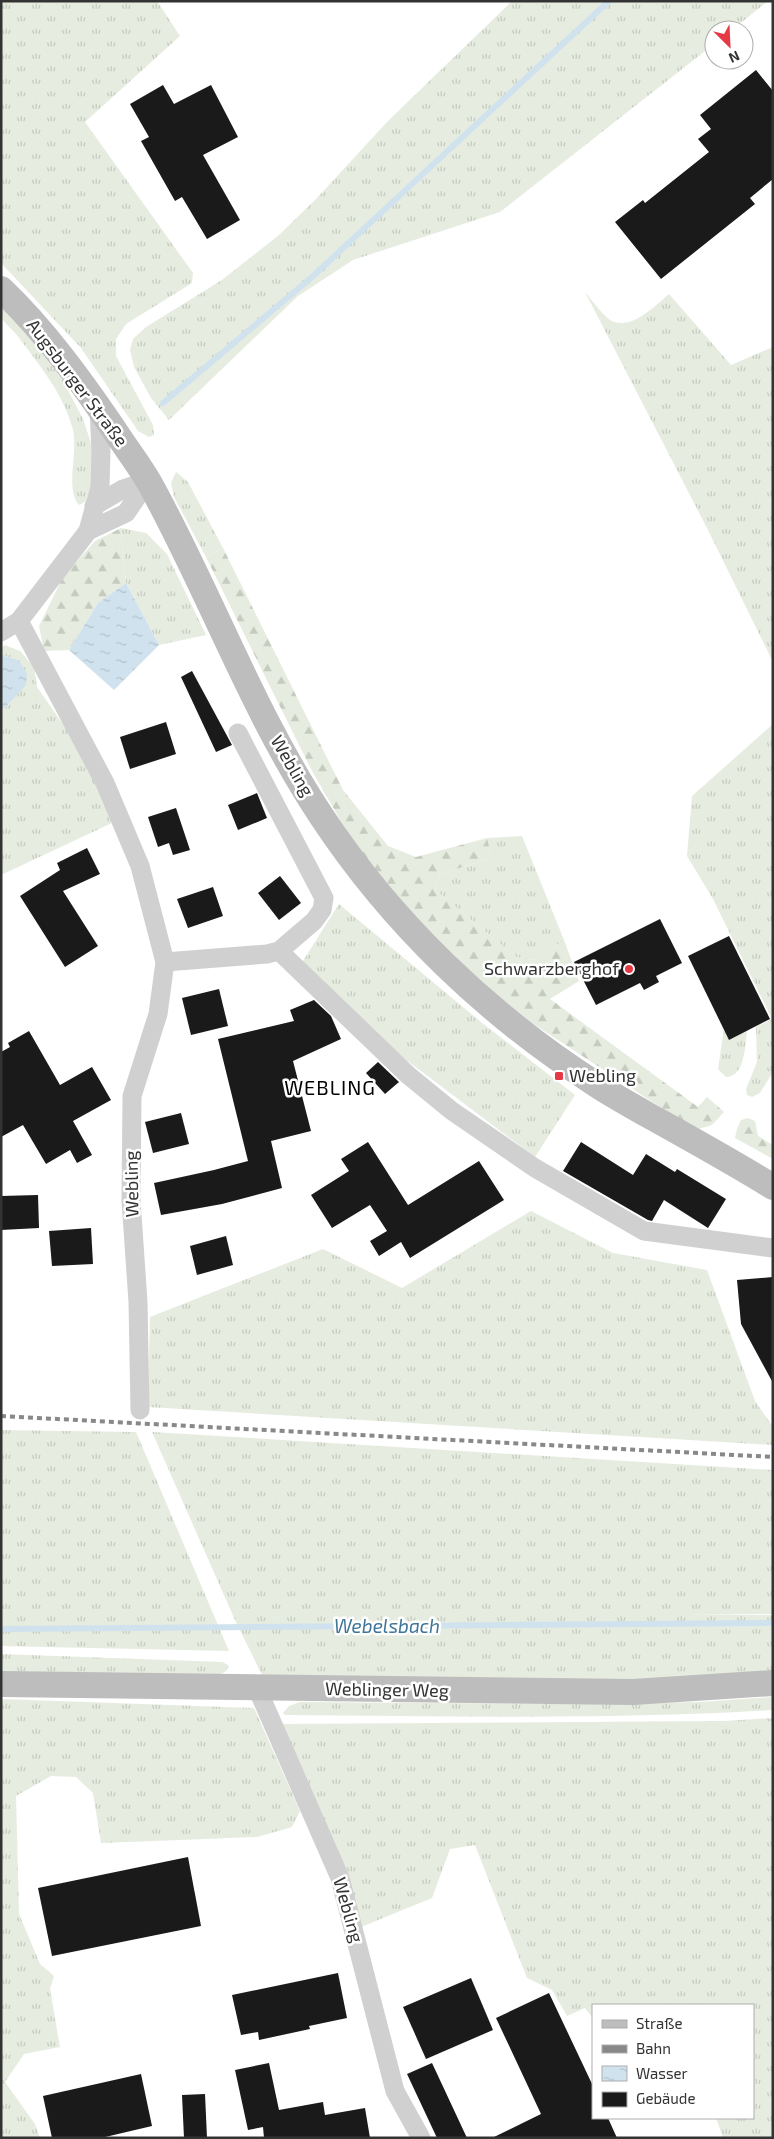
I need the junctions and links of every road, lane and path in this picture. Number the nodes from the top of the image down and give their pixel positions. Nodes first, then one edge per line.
1 (1, 289) edge
2 (99, 407) junction
3 (148, 481) junction
4 (94, 506) junction
5 (88, 531) junction
6 (19, 621) junction
7 (1, 632) edge
8 (238, 733) dead end
9 (279, 951) junction
10 (165, 962) junction
11 (773, 1187) edge
12 (773, 1248) edge
13 (140, 1410) dead end
14 (1, 1684) edge
15 (773, 1684) edge
16 (257, 1688) junction
17 (421, 2138) edge

1 - 2 main road, Augsburger Straße
2 - 3 main road, Augsburger Straße
2 - 4 street
3 - 4 street
3 - 5 street
3 - 11 main road, Webling
4 - 5 street
5 - 6 street
6 - 7 street
6 - 10 street, Webling
8 - 9 street, Webling
9 - 10 street
9 - 12 street
10 - 13 street, Webling
14 - 16 main road, Weblinger Weg
15 - 16 main road, Weblinger Weg
16 - 17 street, Webling

